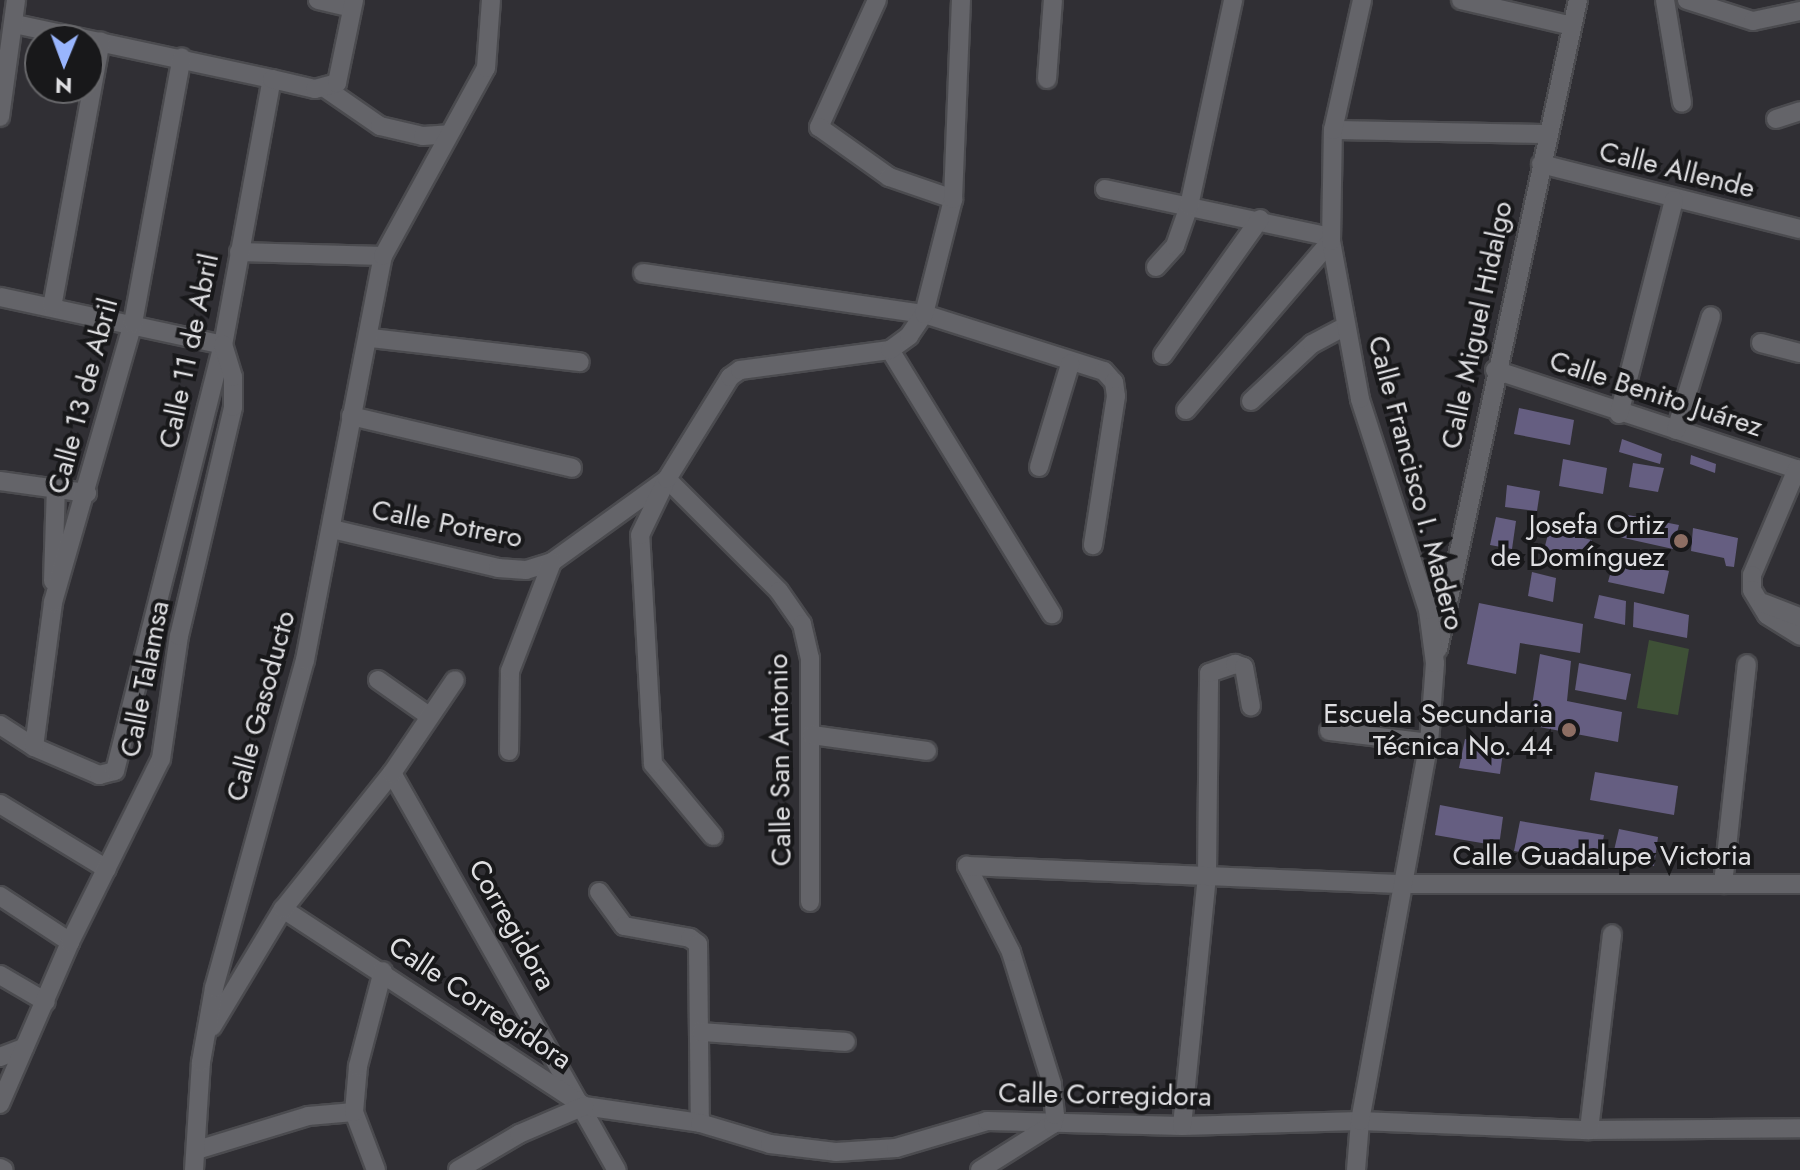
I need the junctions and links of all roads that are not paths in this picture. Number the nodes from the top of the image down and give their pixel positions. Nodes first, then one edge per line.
1 (16, 0) edge
2 (318, 0) edge
3 (491, 0) edge
4 (877, 0) edge
5 (961, 0) edge
6 (1053, 0) edge
7 (1233, 0) edge
8 (1362, 0) edge
9 (1461, 0) edge
10 (1578, 0) edge
11 (1665, 0) edge
12 (1687, 0) edge
13 (353, 4) edge
14 (1800, 11) edge
15 (15, 24) junction
16 (24, 26) edge
17 (1572, 26) junction
18 (104, 42) edge
19 (182, 57) junction
20 (272, 79) junction
21 (1047, 79) dead end
22 (325, 88) junction
23 (1682, 103) dead end
24 (89, 104) edge
25 (1800, 111) edge
26 (0, 117) edge
27 (1776, 119) dead end
28 (1333, 130) junction
29 (449, 134) junction
30 (1546, 134) junction
31 (1541, 164) junction
32 (1105, 189) dead end
33 (953, 199) junction
34 (1674, 200) junction
35 (1189, 206) junction
36 (1260, 219) junction
37 (1800, 229) edge
38 (1331, 239) junction
39 (239, 252) junction
40 (383, 256) junction
41 (1156, 267) dead end
42 (643, 273) dead end
43 (0, 297) edge
44 (52, 307) junction
45 (924, 314) junction
46 (1711, 316) dead end
47 (133, 323) junction
48 (1344, 327) junction
49 (371, 338) junction
50 (1761, 343) dead end
51 (223, 345) junction
52 (890, 350) junction
53 (1800, 353) edge
54 (1163, 355) dead end
55 (580, 362) dead end
56 (1070, 364) junction
57 (1495, 370) junction
58 (1251, 401) dead end
59 (1186, 410) dead end
60 (1619, 414) junction
61 (351, 416) junction
62 (1676, 430) junction
63 (1039, 467) dead end
64 (572, 468) dead end
65 (1798, 469) edge
66 (667, 479) junction
67 (0, 481) edge
68 (56, 488) junction
69 (87, 493) junction
70 (332, 529) junction
71 (1093, 545) dead end
72 (552, 562) junction
73 (1756, 601) junction
74 (53, 602) junction
75 (1052, 614) dead end
76 (1800, 617) edge
77 (1800, 636) edge
78 (1435, 663) junction
79 (1747, 664) dead end
80 (378, 680) dead end
81 (455, 680) dead end
82 (1251, 706) dead end
83 (429, 716) junction
84 (0, 725) edge
85 (1329, 731) dead end
86 (812, 735) junction
87 (1429, 743) junction
88 (34, 747) junction
89 (509, 751) dead end
90 (927, 751) dead end
91 (392, 773) junction
92 (0, 804) edge
93 (713, 836) dead end
94 (107, 869) junction
95 (1207, 874) junction
96 (1405, 884) junction
97 (1723, 884) junction
98 (1800, 884) edge
99 (599, 892) dead end
100 (0, 896) edge
101 (810, 902) dead end
102 (283, 909) junction
103 (1612, 934) dead end
104 (70, 942) junction
105 (383, 971) junction
106 (0, 975) edge
107 (46, 1002) junction
108 (701, 1032) junction
109 (205, 1040) junction
110 (846, 1042) dead end
111 (24, 1048) junction
112 (0, 1057) edge
113 (0, 1104) edge
114 (584, 1106) junction
115 (354, 1112) junction
116 (1360, 1121) junction
117 (700, 1123) junction
118 (1053, 1124) junction
119 (1182, 1126) junction
120 (1800, 1128) edge
121 (1589, 1130) junction
122 (197, 1150) junction
123 (194, 1170) edge
124 (376, 1170) edge
125 (458, 1170) edge
126 (617, 1170) edge
127 (980, 1170) edge
128 (1356, 1170) edge

1 - 15 street
2 - 13 street
3 - 29 street
4 - 33 street
5 - 33 street
6 - 21 street
7 - 35 street
8 - 28 street, Calle Francisco I. Madero
9 - 17 street
10 - 17 street, Calle Miguel Hidalgo
11 - 23 street
12 - 14 street
13 - 22 street
15 - 16 street
15 - 26 street
17 - 30 street, Calle Miguel Hidalgo
18 - 19 street
19 - 20 street
19 - 47 street, Calle 13 de Abril
20 - 22 street
20 - 39 street, Calle 11 de Abril
22 - 29 street
24 - 44 street
25 - 27 street
28 - 30 street
28 - 38 street, Calle Francisco I. Madero
29 - 40 street
30 - 31 street, Calle Miguel Hidalgo
31 - 34 street, Calle Allende
31 - 57 street, Calle Miguel Hidalgo
32 - 35 street
33 - 45 street
34 - 37 street, Calle Allende
34 - 60 street
35 - 36 street
35 - 41 street
36 - 38 street
36 - 54 street
38 - 48 street, Calle Francisco I. Madero
38 - 59 street
39 - 40 street
39 - 51 street, Calle 11 de Abril
40 - 49 street, Calle Gasoducto
42 - 45 street
43 - 44 street
44 - 47 street
45 - 52 street
45 - 56 street
46 - 62 street
47 - 51 street
47 - 69 street, Calle 13 de Abril
48 - 58 street
48 - 78 street, Calle Francisco I. Madero
49 - 55 street
49 - 61 street, Calle Gasoducto
50 - 53 street
51 - 88 street, Calle 11 de Abril
51 - 94 street, Calle Talamsa
52 - 66 street
52 - 75 street
56 - 63 street
56 - 71 street
57 - 60 street, Calle Benito Juárez
57 - 78 street, Calle Miguel Hidalgo
60 - 62 street, Calle Benito Juárez
61 - 64 street
61 - 70 street, Calle Gasoducto
62 - 65 street, Calle Benito Juárez
65 - 73 street
66 - 72 street, Calle Potrero
66 - 86 street, Calle San Antonio
66 - 93 street
67 - 68 street
68 - 69 street
68 - 74 street
69 - 74 street, Calle 13 de Abril
70 - 72 street, Calle Potrero
70 - 109 street, Calle Gasoducto
72 - 89 street
73 - 76 street
73 - 77 street
74 - 88 street, Calle 13 de Abril
78 - 87 street, Calle Francisco I. Madero
79 - 97 street
80 - 83 street
81 - 83 street
82 - 95 street
83 - 91 street
84 - 88 street
85 - 87 street
86 - 90 street
86 - 101 street, Calle San Antonio
87 - 96 street, Calle Francisco I. Madero
91 - 102 street
91 - 114 street, Corregidora
92 - 94 street
94 - 104 street, Calle Talamsa
95 - 96 street, Calle Guadalupe Victoria
95 - 118 street, Calle Guadalupe Victoria
95 - 119 street
96 - 97 street, Calle Guadalupe Victoria
96 - 116 street, Calle Francisco I. Madero
97 - 98 street, Calle Guadalupe Victoria
99 - 108 street
100 - 104 street
102 - 105 street, Calle Corregidora
102 - 109 street
103 - 121 street
104 - 107 street, Calle Talamsa
105 - 114 street, Calle Corregidora
105 - 115 street
106 - 107 street
107 - 111 street, Calle Talamsa
108 - 110 street
108 - 117 street
109 - 122 street, Calle Gasoducto
111 - 112 street
111 - 113 street, Calle Talamsa
114 - 117 street, Calle Corregidora
114 - 125 street
114 - 126 street, Corregidora
115 - 122 street
115 - 124 street
116 - 119 street, Calle Corregidora
116 - 121 street, Calle Corregidora
116 - 128 street, Calle Francisco I. Madero
117 - 118 street, Calle Corregidora
118 - 119 street, Calle Corregidora
118 - 127 street
120 - 121 street, Calle Corregidora
122 - 123 street, Calle Gasoducto

